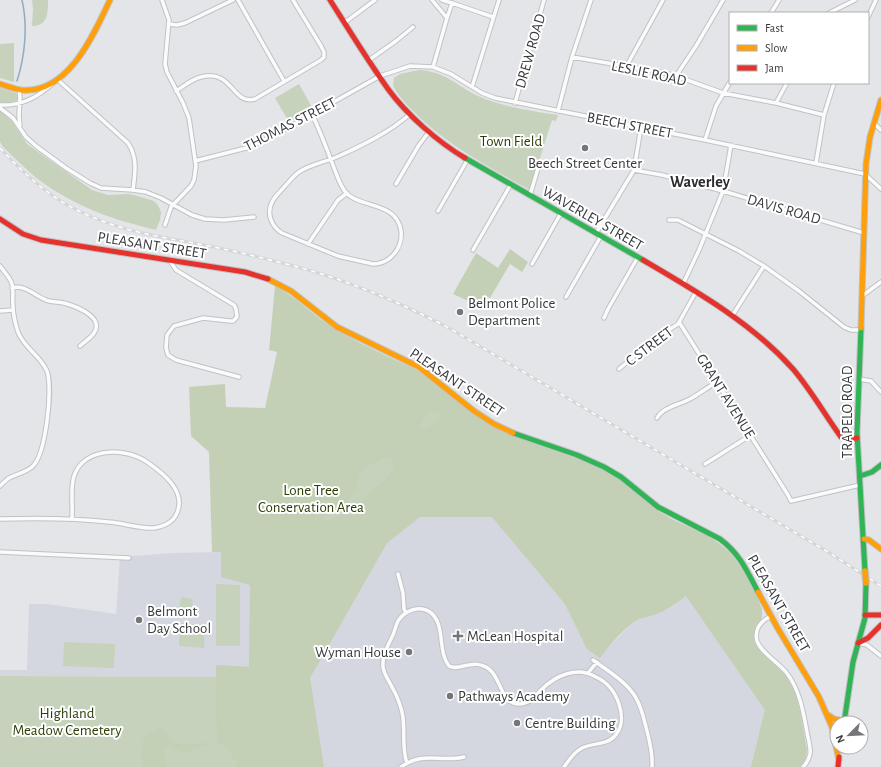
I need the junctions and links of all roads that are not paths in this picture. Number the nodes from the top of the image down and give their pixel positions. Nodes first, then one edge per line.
1 (110, 0) edge
2 (162, 0) edge
3 (233, 0) edge
4 (238, 0) edge
5 (293, 0) edge
6 (330, 0) edge
7 (375, 0) edge
8 (432, 0) edge
9 (442, 0) edge
10 (498, 0) edge
11 (544, 0) edge
12 (591, 0) edge
13 (663, 0) edge
14 (723, 0) edge
15 (779, 0) edge
16 (855, 0) edge
17 (876, 0) edge
18 (452, 3) junction
19 (772, 12) edge
20 (831, 12) edge
21 (869, 15) edge
22 (493, 17) junction
23 (447, 18) junction
24 (344, 23) junction
25 (169, 24) junction
26 (413, 27) dead end
27 (572, 58) junction
28 (369, 60) junction
29 (626, 66) junction
30 (433, 67) junction
31 (380, 76) junction
32 (676, 76) junction
33 (58, 80) junction
34 (284, 81) junction
35 (0, 84) edge
36 (729, 84) edge
37 (786, 84) edge
38 (834, 84) edge
39 (52, 85) junction
40 (472, 87) junction
41 (20, 89) junction
42 (176, 91) junction
43 (723, 93) junction
44 (881, 100) edge
45 (515, 102) junction
46 (20, 103) junction
47 (776, 103) junction
48 (0, 107) edge
49 (558, 110) junction
50 (312, 114) junction
51 (410, 114) junction
52 (824, 115) junction
53 (874, 123) junction
54 (641, 127) junction
55 (21, 128) junction
56 (881, 130) edge
57 (429, 132) junction
58 (705, 140) junction
59 (731, 145) junction
60 (331, 159) junction
61 (468, 159) junction
62 (195, 161) junction
63 (816, 163) junction
64 (539, 165) dead end
65 (634, 170) junction
66 (866, 174) junction
67 (396, 184) dead end
68 (510, 184) junction
69 (881, 189) edge
70 (133, 190) junction
71 (723, 191) junction
72 (346, 193) junction
73 (530, 195) junction
74 (173, 205) junction
75 (438, 211) dead end
76 (561, 213) junction
77 (254, 217) dead end
78 (0, 219) edge
79 (669, 220) dead end
80 (165, 225) dead end
81 (705, 233) junction
82 (864, 233) junction
83 (598, 235) junction
84 (308, 244) junction
85 (473, 250) dead end
86 (638, 257) junction
87 (170, 260) junction
88 (532, 264) dead end
89 (0, 266) edge
90 (764, 266) junction
91 (880, 283) edge
92 (684, 284) junction
93 (12, 288) junction
94 (696, 292) junction
95 (862, 296) junction
96 (566, 297) dead end
97 (0, 310) edge
98 (13, 310) junction
99 (732, 316) junction
100 (604, 318) dead end
101 (679, 322) junction
102 (860, 330) junction
103 (80, 346) dead end
104 (619, 369) dead end
105 (239, 377) dead end
106 (859, 379) junction
107 (717, 382) junction
108 (881, 392) edge
109 (656, 418) dead end
110 (751, 435) junction
111 (857, 438) junction
112 (705, 464) dead end
113 (881, 466) edge
114 (860, 476) junction
115 (860, 485) junction
116 (0, 486) edge
117 (72, 518) junction
118 (0, 519) edge
119 (864, 539) junction
120 (881, 549) edge
121 (0, 552) edge
122 (129, 558) dead end
123 (398, 574) dead end
124 (406, 613) junction
125 (866, 615) junction
126 (881, 615) edge
127 (771, 616) junction
128 (881, 625) edge
129 (858, 643) junction
130 (881, 656) edge
131 (593, 660) dead end
132 (597, 662) junction
133 (588, 673) junction
134 (827, 714) joint
135 (845, 715) edge
136 (840, 755) edge
137 (464, 757) dead end
138 (839, 760) junction
139 (407, 763) junction
140 (402, 767) edge
141 (564, 767) edge
142 (652, 767) edge
143 (803, 767) edge
144 (838, 767) edge

1 - 33 main road
2 - 25 street
3 - 25 street
4 - 34 street
5 - 34 street
6 - 24 main road, WAVERLEY STREET
7 - 24 street
8 - 23 street
9 - 18 street
10 - 22 street
11 - 45 street, DREW ROAD
12 - 27 street
13 - 29 street
14 - 32 street
15 - 19 street
16 - 20 street
17 - 21 street
18 - 22 street
18 - 23 street
22 - 40 street
23 - 30 street
24 - 28 main road, WAVERLEY STREET
25 - 42 street
26 - 28 street
27 - 29 street, LESLIE ROAD
27 - 49 street
28 - 31 main road, WAVERLEY STREET
29 - 32 street, LESLIE ROAD
30 - 31 street, BEECH STREET
30 - 40 street, BEECH STREET
31 - 50 street, THOMAS STREET
31 - 51 main road, WAVERLEY STREET
32 - 43 street, LESLIE ROAD
33 - 39 main road
33 - 70 street
34 - 42 street
35 - 41 main road
36 - 43 street
37 - 47 street
38 - 52 street
39 - 41 main road
39 - 46 street
40 - 45 street, BEECH STREET
41 - 46 street
42 - 62 street
43 - 47 street, LESLIE ROAD
43 - 58 street
44 - 53 main road, TRAPELO ROAD
45 - 49 street, BEECH STREET
46 - 48 street
46 - 55 street
47 - 52 street, LESLIE ROAD
48 - 55 street
49 - 54 street, BEECH STREET
50 - 60 street
50 - 62 street, THOMAS STREET
51 - 57 main road, WAVERLEY STREET
51 - 60 street
52 - 63 street
53 - 56 street
53 - 66 main road, TRAPELO ROAD
54 - 58 street, BEECH STREET
54 - 65 street
55 - 70 street
57 - 61 main road, WAVERLEY STREET
57 - 67 street
58 - 59 street, BEECH STREET
59 - 63 street, BEECH STREET
59 - 71 street
60 - 72 street
60 - 84 street
61 - 68 main road, WAVERLEY STREET
61 - 75 street
62 - 74 street
63 - 66 street, BEECH STREET
64 - 73 street
65 - 71 street, DAVIS ROAD
65 - 83 street
66 - 69 street
66 - 82 main road, TRAPELO ROAD
68 - 73 main road, WAVERLEY STREET
68 - 85 street
70 - 74 street
71 - 81 street
71 - 82 street, DAVIS ROAD
72 - 84 street
72 - 84 street
73 - 76 main road, WAVERLEY STREET
74 - 77 street
74 - 80 street
76 - 83 main road, WAVERLEY STREET
76 - 88 street
78 - 87 main road, PLEASANT STREET
79 - 81 street
81 - 90 street
81 - 92 street
82 - 95 main road, TRAPELO ROAD
83 - 86 main road, WAVERLEY STREET
83 - 96 street
86 - 92 main road, WAVERLEY STREET
86 - 100 street
87 - 105 street
87 - 127 main road, PLEASANT STREET
89 - 93 street
90 - 99 street
90 - 102 street
91 - 95 street
92 - 94 main road, WAVERLEY STREET
93 - 98 street
93 - 103 street
94 - 99 main road, WAVERLEY STREET
94 - 101 street
95 - 102 main road, TRAPELO ROAD
97 - 98 street
98 - 116 street
99 - 111 main road, WAVERLEY STREET
101 - 104 street, C STREET
101 - 107 street, GRANT AVENUE
102 - 106 main road, TRAPELO ROAD
106 - 108 street
106 - 111 main road, TRAPELO ROAD
107 - 109 street
107 - 110 street, GRANT AVENUE
110 - 112 street
110 - 115 street, GRANT AVENUE
111 - 114 main road, TRAPELO ROAD
113 - 114 main road
114 - 115 main road, TRAPELO ROAD
115 - 119 main road, TRAPELO ROAD
117 - 117 street
117 - 118 street
119 - 120 main road
119 - 125 main road, TRAPELO ROAD, bridge
121 - 122 street
123 - 124 street
124 - 133 street
124 - 139 street
125 - 126 main road
125 - 129 main road, TRAPELO ROAD
127 - 134 main road, PLEASANT STREET
127 - 143 street
128 - 129 main road
129 - 130 street
129 - 135 main road, TRAPELO ROAD
131 - 132 street
132 - 133 street
132 - 142 street
133 - 141 street
134 - 138 main road, PLEASANT STREET
136 - 138 main road
137 - 139 street
138 - 144 main road
139 - 140 street

